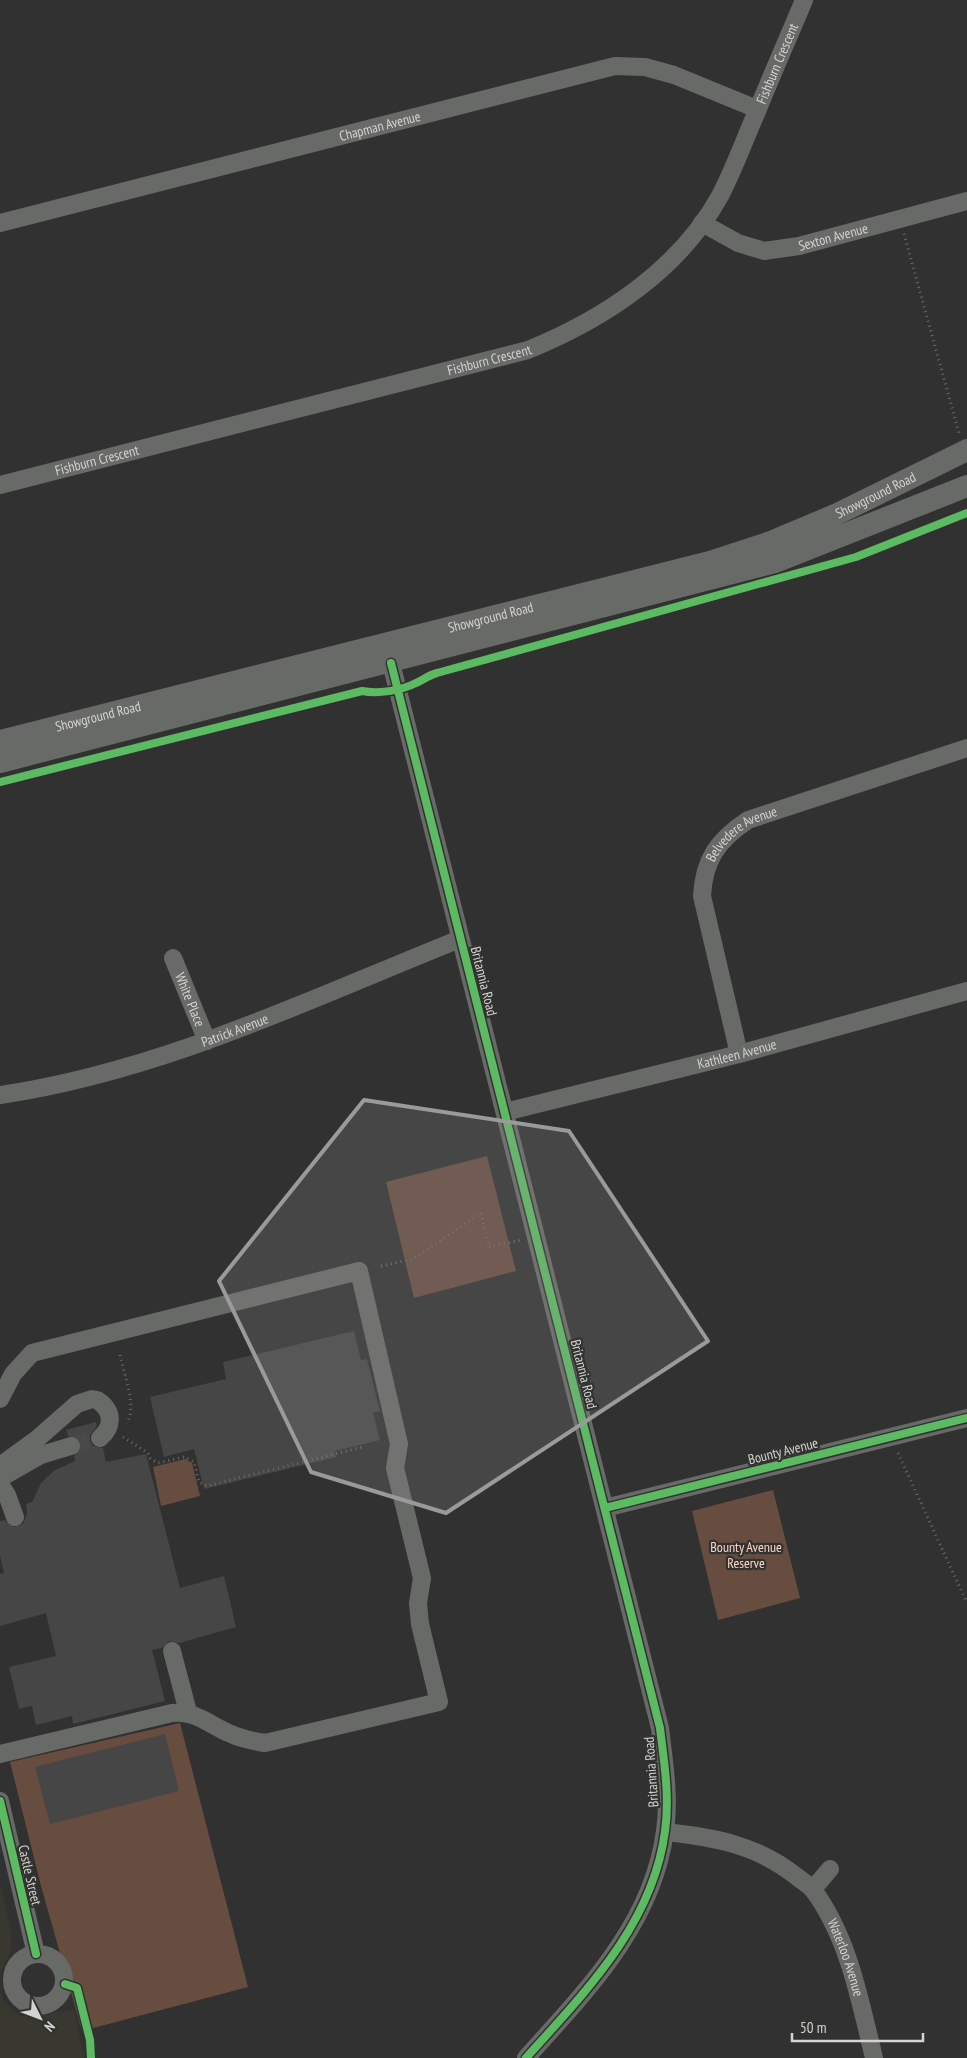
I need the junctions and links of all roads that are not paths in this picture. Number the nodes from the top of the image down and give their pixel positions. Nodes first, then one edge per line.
1 (804, 0) edge
2 (757, 109) junction
3 (967, 201) edge
4 (0, 223) edge
5 (702, 223) junction
6 (965, 451) edge
7 (0, 485) edge
8 (967, 486) edge
9 (391, 663) junction
10 (0, 741) edge
11 (967, 748) edge
12 (0, 762) edge
13 (460, 938) junction
14 (173, 958) dead end
15 (967, 991) edge
16 (207, 1042) junction
17 (739, 1054) junction
18 (0, 1095) edge
19 (505, 1112) junction
20 (0, 1399) edge
21 (967, 1418) edge
22 (100, 1438) dead end
23 (71, 1446) tunnel mouth
24 (2, 1472) edge
25 (604, 1508) junction
26 (15, 1517) dead end
27 (172, 1651) dead end
28 (188, 1712) junction
29 (0, 1754) edge
30 (0, 1801) edge
31 (665, 1832) junction
32 (830, 1869) dead end
33 (813, 1889) junction
34 (36, 1954) dead end
35 (526, 2058) edge
36 (874, 2058) edge

1 - 2 street, Fishburn Crescent
2 - 4 street, Chapman Avenue
2 - 5 street, Fishburn Crescent
3 - 5 street, Sexton Avenue
5 - 7 street, Fishburn Crescent
6 - 10 main road, Showground Road
8 - 9 main road, Showground Road
9 - 12 main road, Showground Road
9 - 13 street, Britannia Road
11 - 17 street, Belvedere Avenue
13 - 16 street, Patrick Avenue
13 - 19 street, Britannia Road
14 - 16 street, White Place
15 - 17 street, Kathleen Avenue
16 - 18 street, Patrick Avenue
17 - 19 street, Kathleen Avenue
19 - 25 street, Britannia Road
20 - 28 street
21 - 25 street, Bounty Avenue
22 - 24 street
23 - 24 street
24 - 26 street
25 - 31 street, Britannia Road
27 - 28 street
28 - 29 street
30 - 34 street, Castle Street
31 - 33 street, Waterloo Avenue
31 - 35 street, Britannia Road
32 - 33 street
33 - 36 street, Waterloo Avenue

